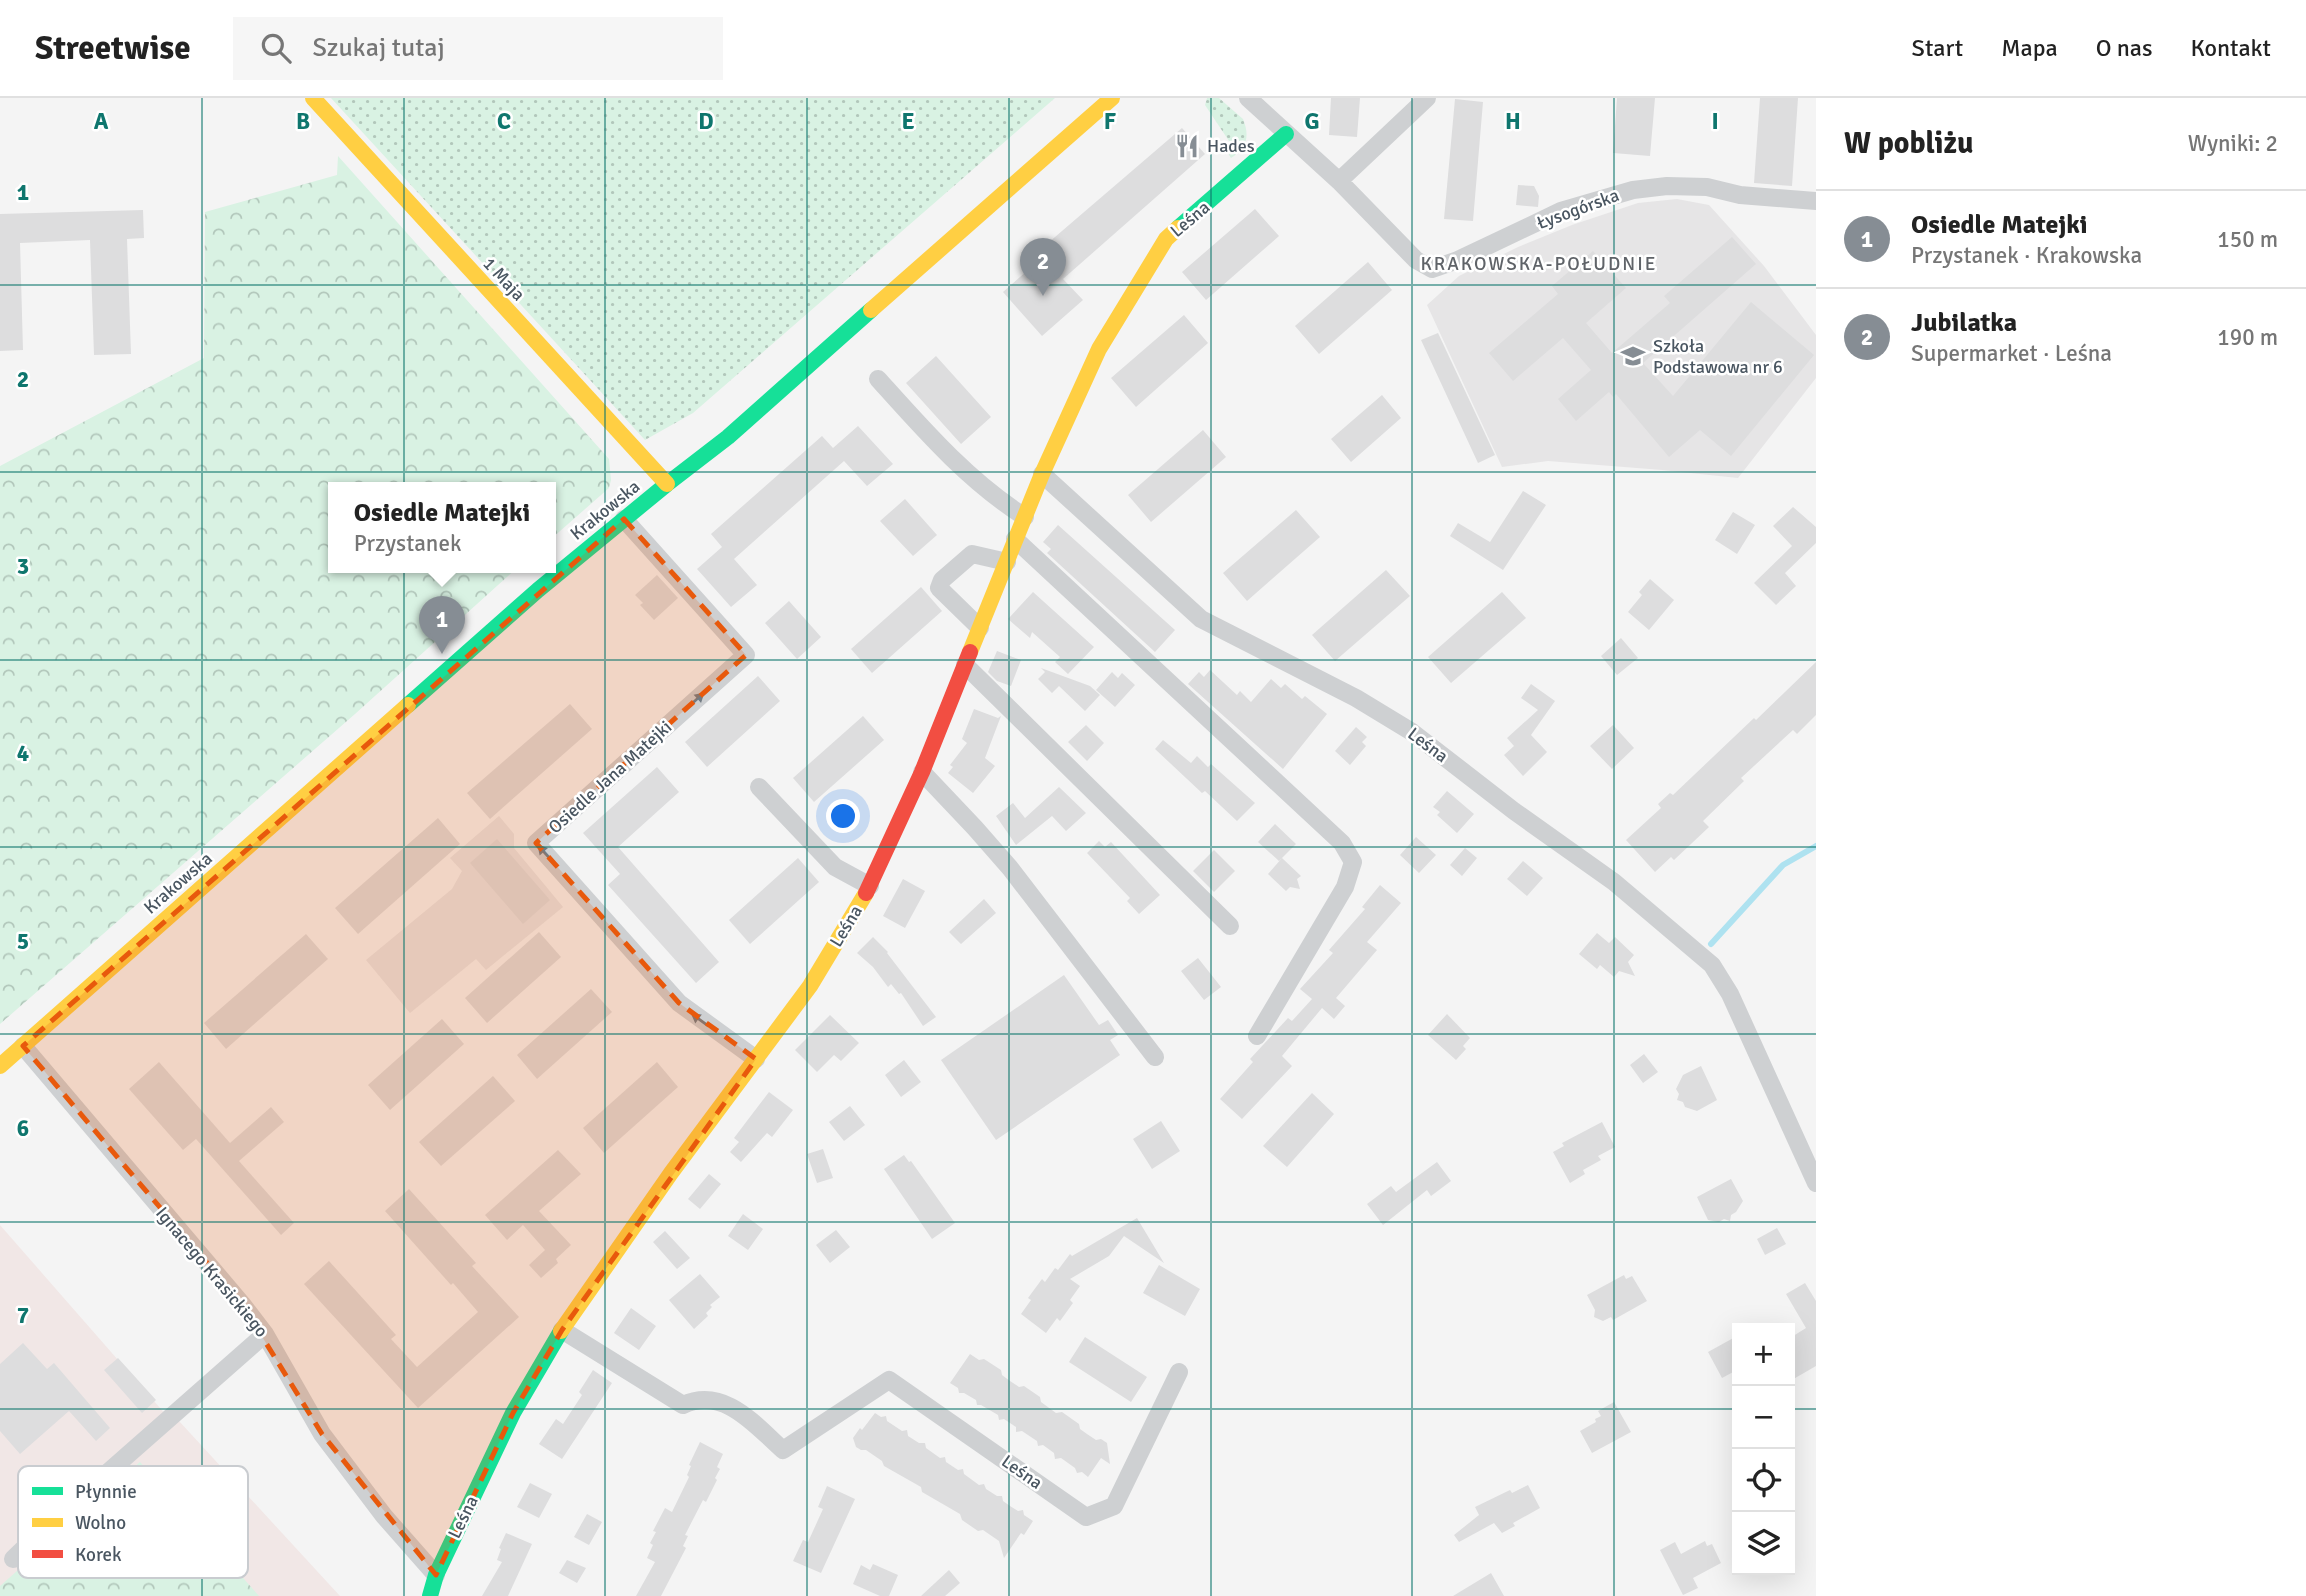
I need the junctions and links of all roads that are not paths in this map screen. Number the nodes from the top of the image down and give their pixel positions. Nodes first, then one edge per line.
1 (313, 98) edge
2 (1112, 98) edge
3 (1248, 98) edge
4 (1427, 98) edge
5 (1286, 134) junction
6 (1339, 181) junction
7 (1816, 201) edge
8 (878, 379) dead end
9 (1042, 474) junction
10 (667, 484) junction
11 (1025, 517) junction
12 (624, 519) junction
13 (1015, 540) junction
14 (1007, 562) junction
15 (980, 628) junction
16 (965, 665) junction
17 (922, 772) junction
18 (759, 787) dead end
19 (870, 886) junction
20 (1230, 926) dead end
21 (1257, 1037) dead end
22 (23, 1046) junction
23 (1155, 1057) dead end
24 (756, 1059) junction
25 (0, 1066) edge
26 (1816, 1183) edge
27 (562, 1330) junction
28 (265, 1334) junction
29 (1179, 1372) dead end
30 (115, 1466) edge
31 (18, 1554) edge
32 (13, 1559) dead end
33 (436, 1575) junction
34 (430, 1596) edge

1 - 10 street, 1 Maja
2 - 10 street, Krakowska
3 - 5 street, Łysogórska
4 - 6 street
5 - 6 street, Łysogórska
5 - 9 street, Leśna
6 - 7 street, Łysogórska
8 - 11 street
9 - 11 street, Leśna
9 - 26 street, Leśna
10 - 12 street, Krakowska
11 - 13 street, Leśna
12 - 22 street, Krakowska
24 -> 12 street, Osiedle Jana Matejki
13 - 14 street, Leśna
13 - 21 street
14 - 15 street, Leśna
14 - 15 street
15 - 16 street, Leśna
16 - 17 street, Leśna
16 - 20 street
17 - 19 street, Leśna
17 - 23 street
18 - 19 street
19 - 24 street, Leśna
22 - 25 street, Krakowska
22 - 28 street, Ignacego Krasickiego
24 - 27 street, Leśna
27 - 29 street, Leśna
27 - 33 street, Leśna
28 - 30 street
28 - 33 street, Ignacego Krasickiego
31 - 32 street
33 - 34 street, Leśna

